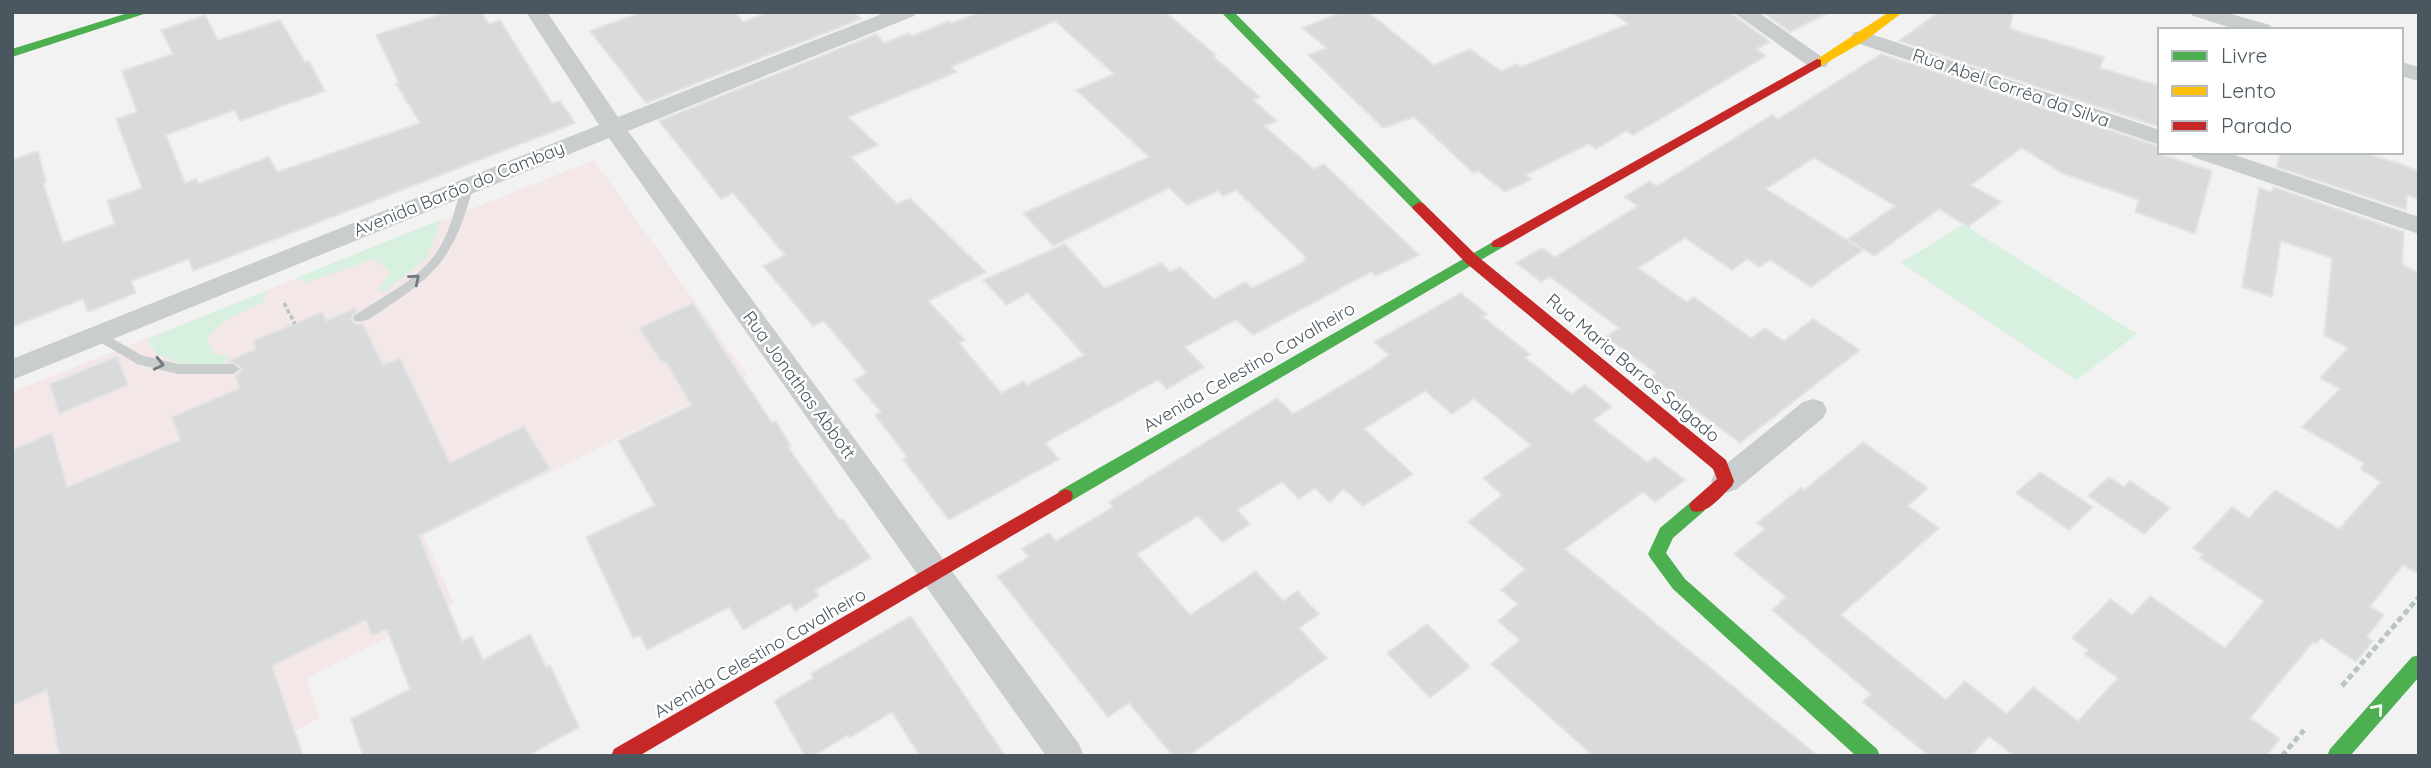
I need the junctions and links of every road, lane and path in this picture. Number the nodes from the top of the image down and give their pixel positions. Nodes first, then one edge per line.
1 (144, 12) edge
2 (536, 12) edge
3 (907, 12) edge
4 (1227, 12) edge
5 (1743, 12) edge
6 (1897, 12) edge
7 (2200, 12) edge
8 (2255, 28) edge
9 (1862, 37) junction
10 (12, 53) edge
11 (1818, 62) junction
12 (613, 128) junction
13 (2158, 137) edge
14 (2207, 154) edge
15 (468, 185) junction
16 (2419, 226) edge
17 (1471, 258) junction
18 (284, 303) dead end
19 (360, 318) dead end
20 (295, 324) dead end
21 (98, 335) junction
22 (233, 369) dead end
23 (12, 370) edge
24 (1813, 410) dead end
25 (1726, 481) junction
26 (935, 574) junction
27 (2419, 597) edge
28 (2419, 663) edge
29 (2337, 692) dead end
30 (2309, 724) dead end
31 (621, 756) edge
32 (1067, 756) edge
33 (1870, 756) edge
34 (2282, 756) edge
35 (2337, 756) edge

1 - 10 street
2 - 12 street, Rua Jonathas Abbott
3 - 12 street, Avenida Barão do Cambay
4 - 17 street, Rua Maria Barros Salgado
5 - 11 street
6 - 9 street, Avenida Celestino Cavalheiro
7 - 8 street
9 - 11 street, Avenida Celestino Cavalheiro
9 - 13 street, Rua Abel Corrêa da Silva
11 - 17 street, Avenida Celestino Cavalheiro
12 - 15 street, Avenida Barão do Cambay
12 - 26 street, Rua Jonathas Abbott
14 - 16 street
19 -> 15 lane
15 - 21 street, Avenida Barão do Cambay
17 - 25 street, Rua Maria Barros Salgado
17 - 26 street, Avenida Celestino Cavalheiro
18 - 20 path
21 -> 22 lane
21 - 23 street, Avenida Barão do Cambay
24 - 25 street
25 - 33 street
26 - 31 street, Avenida Celestino Cavalheiro
26 - 32 street, Rua Jonathas Abbott
27 - 29 path
35 -> 28 street
30 - 34 path

